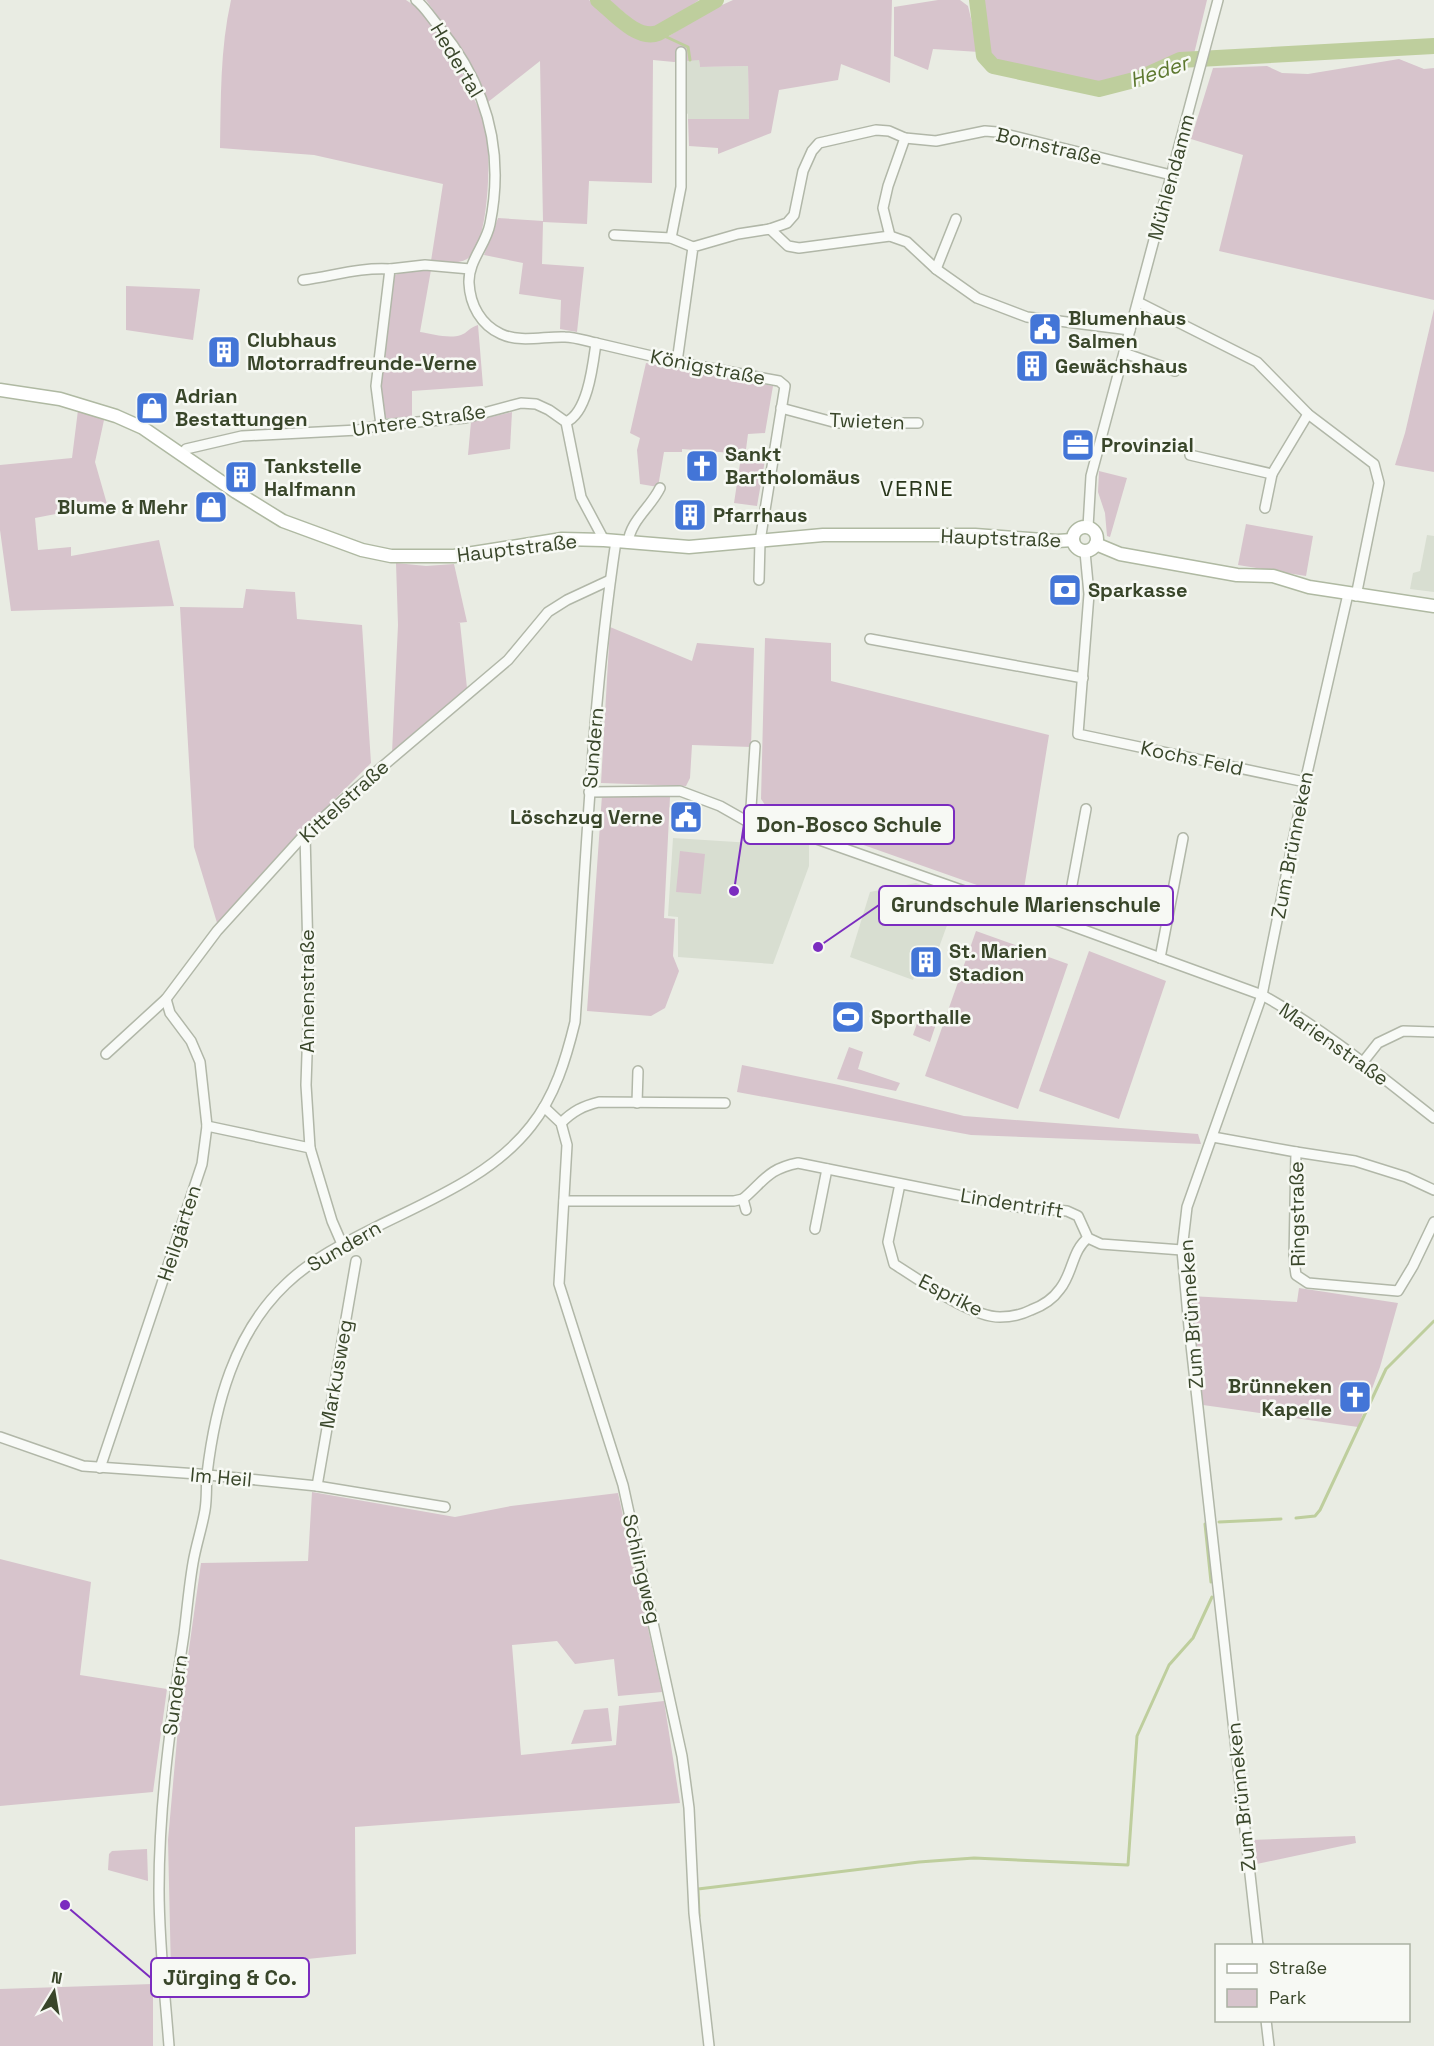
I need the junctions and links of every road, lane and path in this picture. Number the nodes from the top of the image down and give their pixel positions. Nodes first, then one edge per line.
1 (416, 0) edge
2 (1218, 0) edge
3 (681, 52) dead end
4 (905, 138) junction
5 (1171, 175) junction
6 (956, 219) dead end
7 (770, 229) junction
8 (614, 235) dead end
9 (890, 236) junction
10 (671, 238) junction
11 (693, 247) junction
12 (936, 268) junction
13 (390, 269) junction
14 (470, 269) junction
15 (303, 280) dead end
16 (1138, 302) junction
17 (1130, 330) junction
18 (596, 343) junction
19 (1124, 353) junction
20 (676, 362) junction
21 (1175, 371) dead end
22 (0, 390) edge
23 (781, 408) junction
24 (1308, 414) junction
25 (566, 422) junction
26 (918, 423) dead end
27 (381, 425) junction
28 (182, 455) junction
29 (1190, 455) dead end
30 (1272, 474) junction
31 (660, 488) dead end
32 (1265, 508) dead end
33 (1088, 527) junction
34 (1073, 540) junction
35 (616, 541) junction
36 (760, 541) junction
37 (1096, 544) junction
38 (1085, 552) junction
39 (610, 580) junction
40 (759, 580) dead end
41 (1352, 595) junction
42 (1434, 606) edge
43 (870, 639) dead end
44 (1083, 678) junction
45 (755, 746) dead end
46 (1305, 782) junction
47 (589, 792) junction
48 (1086, 809) dead end
49 (750, 823) junction
50 (306, 834) junction
51 (1183, 838) dead end
52 (1065, 923) junction
53 (1160, 957) junction
54 (1262, 995) junction
55 (166, 999) junction
56 (1434, 1032) edge
57 (106, 1054) dead end
58 (1363, 1062) junction
59 (638, 1071) dead end
60 (637, 1103) junction
61 (725, 1103) dead end
62 (544, 1107) junction
63 (1434, 1118) edge
64 (561, 1123) junction
65 (207, 1126) junction
66 (1213, 1137) junction
67 (310, 1148) junction
68 (1296, 1152) junction
69 (827, 1169) junction
70 (900, 1184) junction
71 (1434, 1190) edge
72 (743, 1199) junction
73 (564, 1201) junction
74 (746, 1210) dead end
75 (1434, 1222) edge
76 (815, 1230) dead end
77 (1088, 1238) junction
78 (342, 1244) junction
79 (1182, 1250) junction
80 (356, 1261) dead end
81 (0, 1437) edge
82 (100, 1468) junction
83 (207, 1475) junction
84 (317, 1486) junction
85 (445, 1507) dead end
86 (1258, 1944) edge
87 (1266, 2022) edge
88 (169, 2046) edge
89 (709, 2046) edge
90 (1269, 2046) edge

1 - 14 street, Hedertal
2 - 5 street, Mühlendamm
3 - 10 street
4 - 5 street, Bornstraße
4 - 7 street, Bornstraße
4 - 9 street
5 - 16 street, Mühlendamm
6 - 12 street
7 - 9 street
7 - 11 street
8 - 10 street
9 - 12 street
10 - 11 street
11 - 20 street
12 - 17 street
13 - 14 street
13 - 15 street
13 - 27 street
14 - 18 street, Hedertal
16 - 17 street, Mühlendamm
16 - 24 street, Zum Brünneken
17 - 19 street, Mühlendamm
18 - 20 street, Königstraße
18 - 25 street
19 - 21 street
19 - 33 street, Mühlendamm
20 - 23 street, Königstraße
22 - 28 main road, Hauptstraße
23 - 26 street, Twieten
23 - 36 street, Königstraße
24 - 30 street
24 - 41 street, Zum Brünneken
25 - 27 street, Untere Straße
25 - 35 street
27 - 28 street, Untere Straße
28 - 35 main road, Hauptstraße
29 - 30 street
30 - 32 street
31 - 35 street, Sundern
33 - 34 main road
33 - 37 main road
34 - 36 main road, Hauptstraße
34 - 38 main road
35 - 36 main road, Hauptstraße
35 - 39 street, Sundern
36 - 40 street, Königstraße
37 - 38 main road
37 - 41 main road
38 - 44 street
39 - 47 street, Sundern
39 - 50 street, Kittelstraße
41 - 42 main road
41 - 46 street, Zum Brünneken
43 - 44 street
44 - 46 street, Kochs Feld
45 - 49 street
46 - 54 street, Zum Brünneken
47 - 49 street, Marienstraße
47 - 62 street, Sundern
48 - 52 street
49 - 52 street, Marienstraße
50 - 55 street, Kittelstraße
50 - 67 street, Annenstraße
51 - 53 street
52 - 53 street, Marienstraße
53 - 54 street, Marienstraße
54 - 58 street, Marienstraße
54 - 66 street, Zum Brünneken
55 - 57 street, Kittelstraße
55 - 65 street, Heilgärten
56 - 58 street
58 - 63 street, Marienstraße
59 - 60 street
60 - 61 street
60 - 64 street
62 - 64 street
62 - 78 street, Sundern
64 - 73 street, Schlingweg
65 - 67 street
65 - 82 street, Heilgärten
66 - 68 street, Ringstraße
66 - 79 street, Zum Brünneken
67 - 78 street, Annenstraße
68 - 71 street, Ringstraße
68 - 75 street, Ringstraße
69 - 70 street, Lindentrift
69 - 72 street, Lindentrift
69 - 76 street
70 - 77 street, Lindentrift
70 - 77 street, Esprike
72 - 73 street
72 - 74 street
73 - 89 street, Schlingweg
77 - 79 street
78 - 83 street, Sundern
79 - 86 street, Zum Brünneken
80 - 84 street, Markusweg
81 - 82 street, Im Heil
82 - 83 street, Im Heil
83 - 84 street, Im Heil
83 - 88 street, Sundern
84 - 85 street, Im Heil
87 - 90 street

